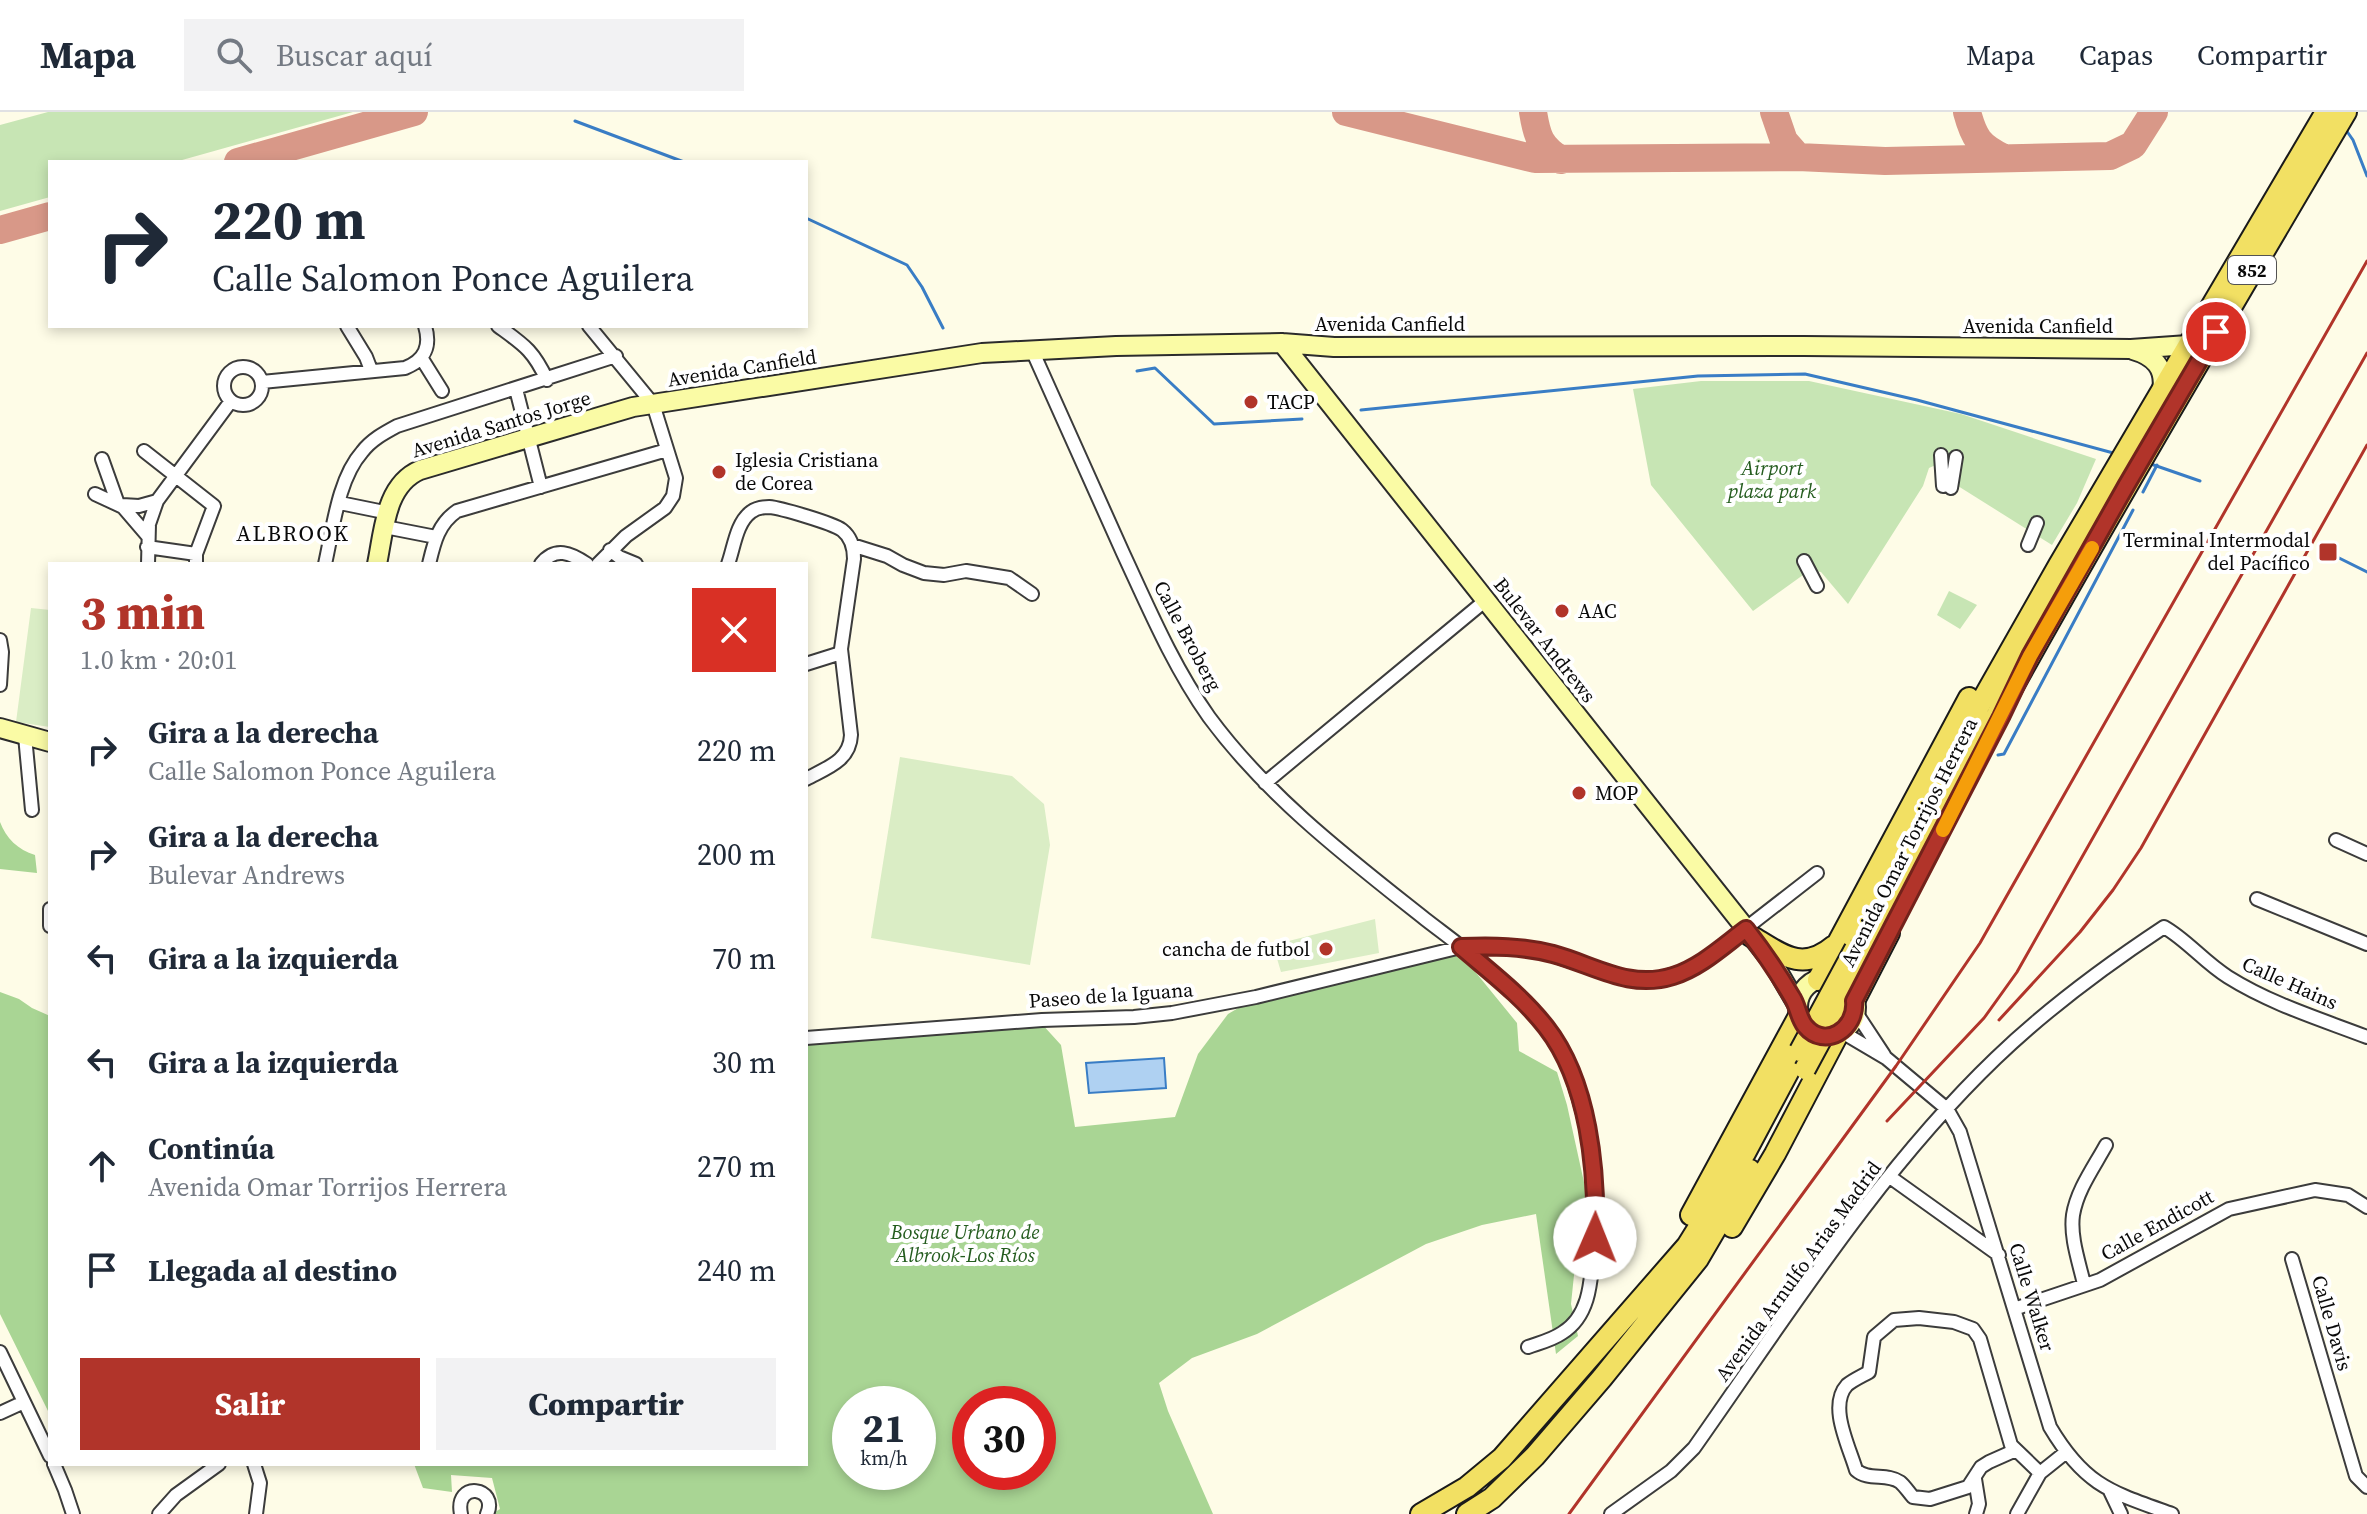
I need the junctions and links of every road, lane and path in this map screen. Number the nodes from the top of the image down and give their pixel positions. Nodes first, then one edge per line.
1 (2326, 112) edge
2 (2346, 112) edge
3 (348, 328) edge
4 (425, 328) edge
5 (501, 328) edge
6 (591, 328) edge
7 (1282, 343) junction
8 (2188, 345) junction
9 (1334, 347) junction
10 (2131, 349) junction
11 (1032, 350) junction
12 (616, 356) junction
13 (422, 359) junction
14 (371, 370) junction
15 (1310, 379) junction
16 (547, 380) junction
17 (262, 382) junction
18 (516, 389) junction
19 (442, 391) dead end
20 (2162, 391) junction
21 (231, 401) junction
22 (653, 404) junction
23 (2151, 427) junction
24 (529, 437) junction
25 (667, 450) junction
26 (144, 451) dead end
27 (1941, 455) dead end
28 (1956, 457) dead end
29 (102, 459) dead end
30 (177, 475) junction
31 (2119, 482) junction
32 (541, 487) junction
33 (95, 494) dead end
34 (157, 501) junction
35 (340, 503) junction
36 (118, 504) junction
37 (387, 520) junction
38 (2037, 523) dead end
39 (436, 537) junction
40 (147, 541) junction
41 (852, 545) junction
42 (2028, 545) dead end
43 (610, 550) junction
44 (196, 559) edge
45 (1804, 561) dead end
46 (148, 562) edge
47 (325, 562) edge
48 (377, 562) edge
49 (430, 562) edge
50 (543, 562) edge
51 (584, 562) edge
52 (600, 562) edge
53 (631, 562) edge
54 (729, 562) edge
55 (1817, 586) dead end
56 (1032, 594) dead end
57 (1486, 600) junction
58 (0, 640) edge
59 (841, 653) junction
60 (808, 663) edge
61 (0, 685) edge
62 (0, 728) edge
63 (25, 736) junction
64 (48, 742) edge
65 (808, 778) edge
66 (1265, 783) junction
67 (32, 810) dead end
68 (2336, 840) dead end
69 (2367, 854) edge
70 (1817, 873) dead end
71 (2257, 899) dead end
72 (2164, 927) joint
73 (1748, 932) junction
74 (1860, 940) junction
75 (2367, 944) edge
76 (1461, 947) junction
77 (1773, 963) junction
78 (1815, 981) junction
79 (1855, 1006) junction
80 (1799, 1011) junction
81 (1840, 1033) junction
82 (2367, 1037) edge
83 (808, 1038) edge
84 (1886, 1058) junction
85 (1797, 1068) junction
86 (1947, 1109) junction
87 (2106, 1145) dead end
88 (1890, 1177) junction
89 (2365, 1202) edge
90 (1999, 1255) junction
91 (2292, 1259) dead end
92 (2084, 1284) junction
93 (2014, 1309) junction
94 (1528, 1347) dead end
95 (0, 1352) edge
96 (24, 1402) junction
97 (0, 1413) edge
98 (2016, 1450) junction
99 (48, 1452) edge
100 (2065, 1453) junction
101 (55, 1466) edge
102 (216, 1466) edge
103 (255, 1466) edge
104 (2040, 1473) junction
105 (1975, 1479) junction
106 (2367, 1487) edge
107 (2110, 1491) junction
108 (73, 1514) edge
109 (159, 1514) edge
110 (256, 1514) edge
111 (461, 1514) edge
112 (487, 1514) edge
113 (1421, 1514) edge
114 (1467, 1514) edge
115 (1611, 1514) edge
116 (1976, 1514) edge
117 (2017, 1514) edge
118 (2121, 1514) edge
119 (2172, 1514) edge

1 - 8 main road, Avenida Omar Torrijos Herrera / 852
2 - 23 main road, Avenida Omar Torrijos Herrera / 852
3 - 14 street
4 - 13 street
5 - 16 street
6 - 12 street
7 - 9 main road, Avenida Canfield
7 - 11 main road, Avenida Canfield
7 - 15 main road, Bulevar Andrews
8 - 10 main road
8 - 20 main road, Avenida Omar Torrijos Herrera / 852
9 - 10 main road, Avenida Canfield
9 - 15 main road
10 - 20 main road
11 - 22 main road, Avenida Canfield
11 - 66 street, Calle Broberg
12 - 16 street
12 - 22 street
13 - 14 street
13 - 19 street
14 - 17 street
15 - 57 main road, Bulevar Andrews
16 - 18 street
17 - 21 street
17 - 21 street
18 - 24 street
18 - 35 street
20 - 23 main road, Avenida Omar Torrijos Herrera / 852
21 - 30 street
22 - 24 main road, Avenida Santos Jorge
22 - 25 street
23 - 31 main road, Avenida Omar Torrijos Herrera / 852
24 - 32 street
24 - 37 main road, Avenida Santos Jorge
25 - 32 street
25 - 43 street
26 - 30 street
27 - 28 street
29 - 36 street
30 - 34 street
30 - 44 street
31 - 74 main road, Avenida Omar Torrijos Herrera / 852
31 - 74 main road, Avenida Omar Torrijos Herrera / 852
32 - 39 street
33 - 36 street
34 - 36 street
34 - 40 street
35 - 37 street
35 - 47 street
36 - 40 street
37 - 39 street
37 - 48 main road, Avenida Santos Jorge
38 - 42 street
39 - 49 street
40 - 44 street
40 - 46 street
41 - 54 street
41 - 56 street
41 - 59 street
43 - 52 street
43 - 53 street
45 - 55 street
50 - 51 street
57 - 66 street
57 - 73 main road, Bulevar Andrews
58 - 61 street
59 - 60 street
59 - 65 street
62 - 63 main road
63 - 64 main road
63 - 67 street
66 - 76 street, Calle Broberg
68 - 69 street
70 - 73 street, Paseo de la Iguana
71 - 75 street
72 - 82 street, Calle Hains
72 - 86 street, Avenida Arnulfo Arias Madrid
73 - 74 main road
73 - 76 street, Paseo de la Iguana
73 - 77 main road, Bulevar Andrews
74 - 78 main road
74 - 79 main road
74 - 85 main road, Avenida Omar Torrijos Herrera / 852, bridge
76 - 83 street, Paseo de la Iguana
76 - 94 street, Calle Broberg
77 - 78 main road, Bulevar Andrews
77 - 80 main road, Bulevar Andrews
78 - 79 main road
78 - 80 main road
79 - 81 main road
79 - 84 street, Calle Walker
80 - 81 main road
80 - 85 main road
81 - 84 street, Calle Walker
81 - 85 main road
84 - 86 street, Calle Walker
85 - 113 main road, Avenida Omar Torrijos Herrera
85 - 114 main road, Avenida Omar Torrijos Herrera
86 - 88 street, Avenida Arnulfo Arias Madrid
86 - 90 street, Calle Walker
87 - 92 street
88 - 90 street
88 - 115 street, Avenida Arnulfo Arias Madrid
89 - 92 street, Calle Endicott
90 - 93 street, Calle Walker
91 - 106 street, Calle Davis
92 - 93 street, Calle Endicott
93 - 100 street, Calle Walker
95 - 96 street
96 - 97 street
96 - 99 street
98 - 104 street
98 - 105 street
98 - 105 street
100 - 104 street
100 - 107 street, Calle Walker
101 - 108 street
102 - 109 street
103 - 110 street
104 - 117 street
105 - 116 street
107 - 118 street
107 - 119 street, Calle Walker
111 - 112 street

